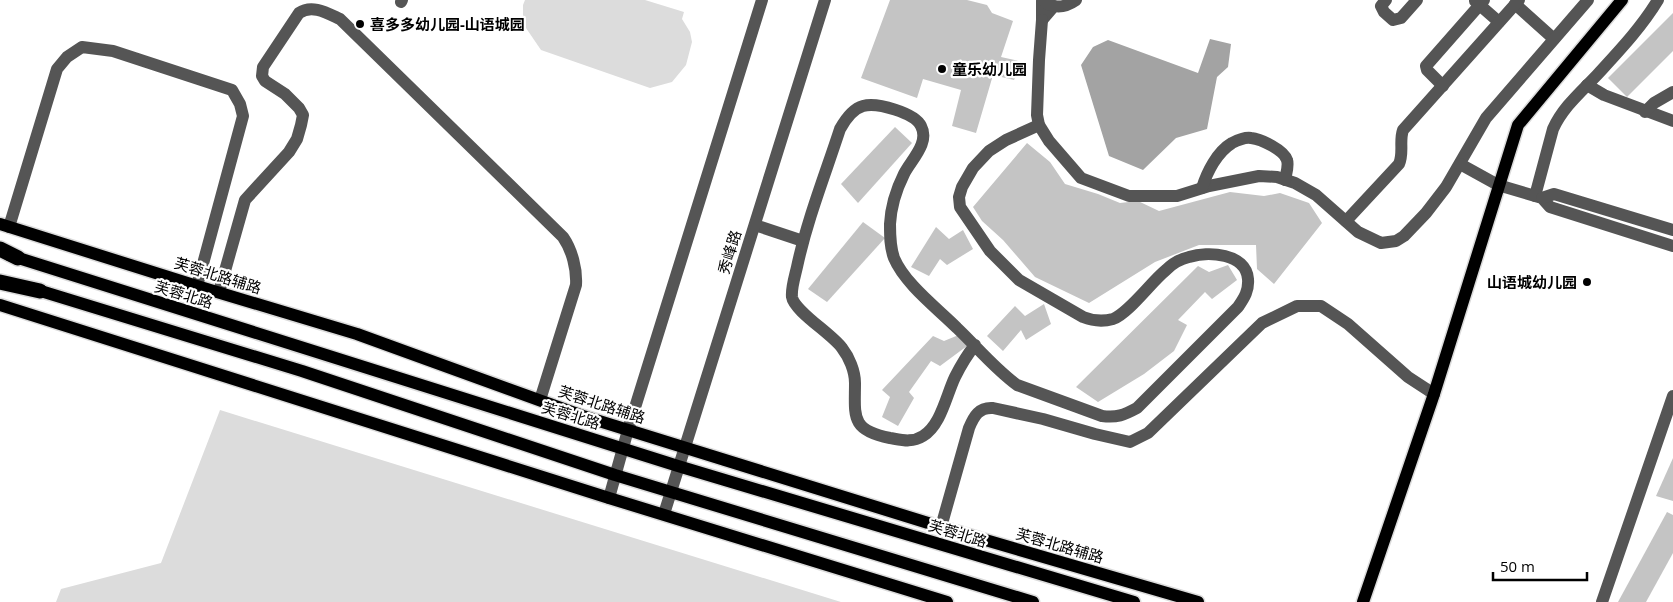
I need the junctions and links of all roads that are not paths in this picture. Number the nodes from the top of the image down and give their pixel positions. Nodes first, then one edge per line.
1 (762, 0) edge
2 (825, 0) edge
3 (1042, 0) edge
4 (1076, 0) edge
5 (1386, 0) edge
6 (1417, 0) edge
7 (1588, 0) edge
8 (1622, 0) edge
9 (1658, 0) edge
10 (1479, 2) edge
11 (1517, 2) edge
12 (1054, 6) junction
13 (1042, 20) junction
14 (1499, 22) junction
15 (1554, 40) junction
16 (1587, 85) junction
17 (1443, 86) junction
18 (1673, 92) edge
19 (1645, 112) junction
20 (1673, 121) edge
21 (1039, 125) junction
22 (1460, 164) junction
23 (1285, 180) junction
24 (1498, 185) junction
25 (1202, 188) junction
26 (1538, 197) junction
27 (1346, 221) junction
28 (4, 225) edge
29 (755, 225) junction
30 (1673, 230) edge
31 (803, 241) junction
32 (1673, 246) edge
33 (0, 251) edge
34 (18, 258) joint
35 (0, 280) edge
36 (197, 286) junction
37 (40, 291) joint
38 (219, 292) junction
39 (0, 306) edge
40 (975, 345) junction
41 (1434, 394) junction
42 (1673, 396) edge
43 (540, 400) junction
44 (628, 430) junction
45 (684, 447) junction
46 (623, 449) junction
47 (678, 466) junction
48 (615, 475) junction
49 (670, 492) junction
50 (609, 498) junction
51 (664, 514) junction
52 (942, 527) junction
53 (947, 602) edge
54 (1033, 602) edge
55 (1134, 602) edge
56 (1198, 602) edge
57 (1363, 602) edge
58 (1602, 602) edge

1 - 44 street
2 - 29 street, 秀峰路
3 - 12 street
3 - 13 street
4 - 12 street
5 - 6 street
7 - 15 street
8 - 24 main road
9 - 16 street
10 - 14 street
10 - 17 street
11 - 14 street
11 - 15 street
12 - 13 street
13 - 21 street
14 - 17 street
15 - 22 street
16 - 19 street
16 - 26 street
17 - 27 street
18 - 19 street
19 - 20 street
21 - 25 street
21 - 40 street
22 - 24 street
22 - 27 street
23 - 25 street
23 - 25 street
23 - 27 street
24 - 26 street
24 - 41 main road
26 - 30 street
26 - 32 street
28 - 36 main road, 芙蓉北路辅路
28 - 36 street
29 - 31 street
29 - 45 street, 秀峰路
31 - 40 street
31 - 40 street
33 - 34 highway
34 - 46 main road, 芙蓉北路
35 - 37 highway
36 - 38 main road, 芙蓉北路辅路
37 - 48 main road
38 - 43 main road, 芙蓉北路辅路
38 - 43 street
39 - 50 main road
41 - 52 street
41 - 57 main road
42 - 58 street
43 - 44 main road, 芙蓉北路辅路
44 - 45 main road, 芙蓉北路辅路
44 - 46 street
45 - 47 street, 秀峰路
45 - 52 main road, 芙蓉北路辅路
46 - 47 main road, 芙蓉北路
46 - 48 street
47 - 49 street, 秀峰路
47 - 55 main road, 芙蓉北路
48 - 49 main road
48 - 50 street
49 - 51 street, 秀峰路
49 - 54 main road
50 - 51 main road
51 - 53 main road
52 - 56 main road, 芙蓉北路辅路

